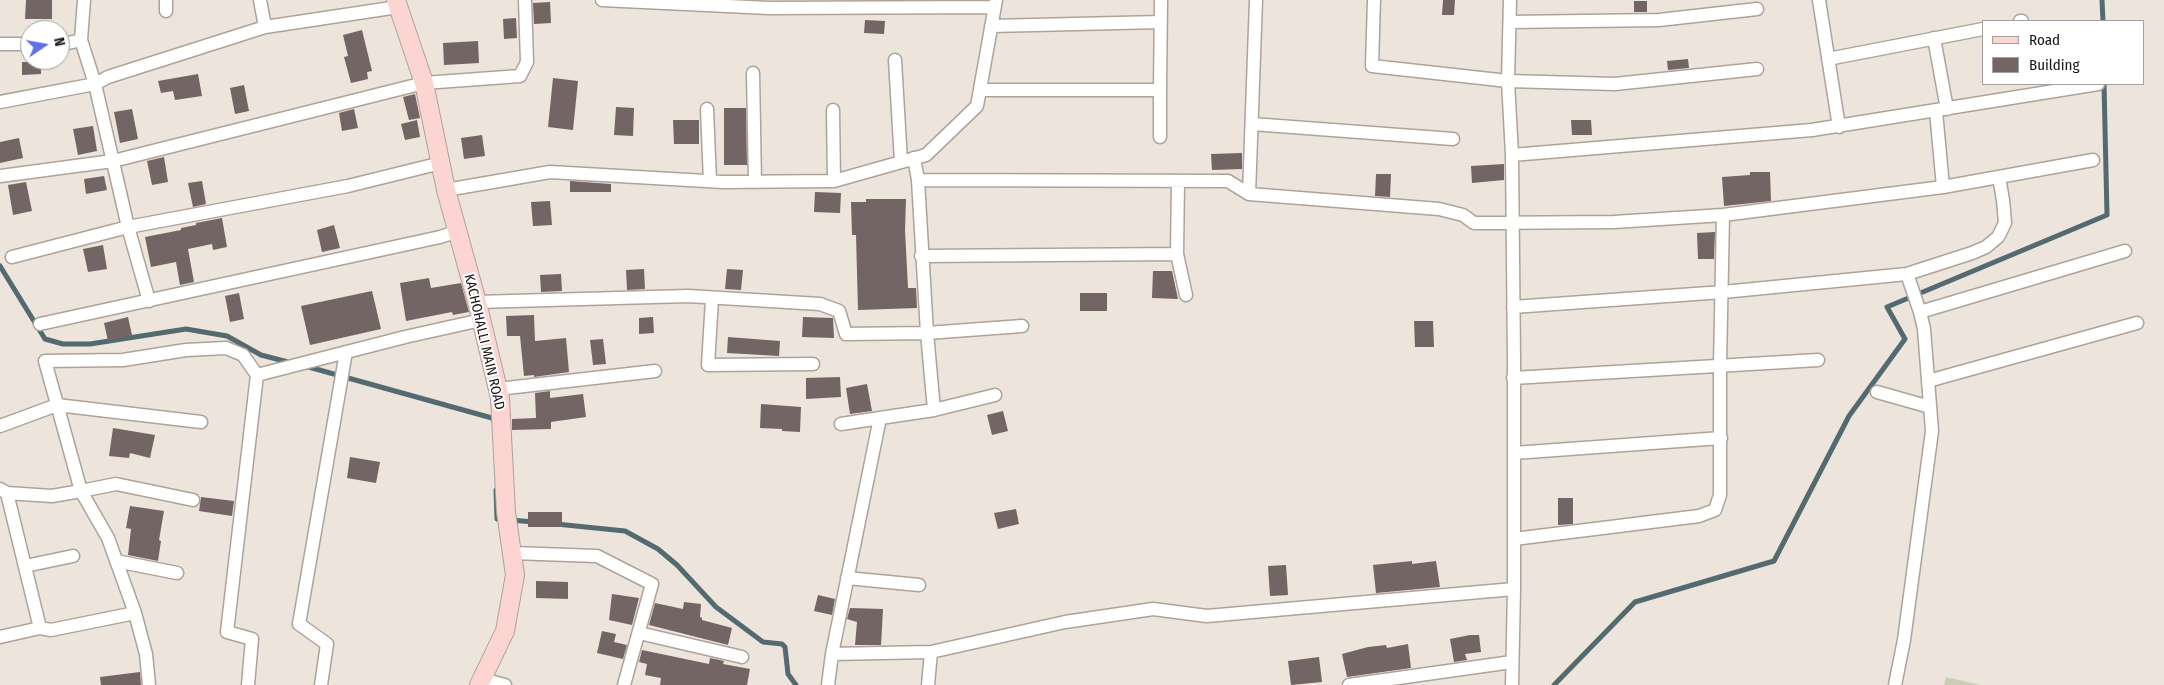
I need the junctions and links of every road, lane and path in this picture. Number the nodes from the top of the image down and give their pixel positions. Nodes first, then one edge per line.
1 (84, 0) edge
2 (260, 0) edge
3 (526, 0) edge
4 (602, 0) edge
5 (1160, 0) edge
6 (1256, 0) edge
7 (1374, 0) edge
8 (1510, 0) edge
9 (1819, 0) edge
10 (695, 2) edge
11 (397, 4) edge
12 (995, 4) edge
13 (1757, 9) dead end
14 (1160, 22) junction
15 (1510, 22) junction
16 (265, 26) junction
17 (991, 26) junction
18 (1982, 29) edge
19 (1934, 38) junction
20 (82, 40) junction
21 (70, 43) edge
22 (0, 44) edge
23 (20, 44) edge
24 (1828, 58) junction
25 (895, 60) dead end
26 (1757, 69) dead end
27 (753, 72) dead end
28 (1508, 81) junction
29 (424, 83) junction
30 (95, 84) junction
31 (2091, 85) edge
32 (980, 90) junction
33 (1160, 90) junction
34 (0, 102) edge
35 (707, 109) dead end
36 (833, 110) dead end
37 (1941, 110) junction
38 (1252, 124) junction
39 (1839, 127) junction
40 (1160, 137) dead end
41 (1453, 139) dead end
42 (1512, 155) junction
43 (914, 158) junction
44 (2093, 160) dead end
45 (113, 161) junction
46 (441, 162) junction
47 (901, 162) junction
48 (0, 176) edge
49 (1998, 177) junction
50 (918, 180) junction
51 (710, 181) junction
52 (834, 181) junction
53 (1178, 181) junction
54 (755, 182) junction
55 (1943, 187) junction
56 (446, 190) junction
57 (1249, 194) junction
58 (1723, 215) junction
59 (1512, 224) junction
60 (128, 228) junction
61 (458, 231) junction
62 (2125, 252) dead end
63 (1177, 254) junction
64 (922, 256) junction
65 (12, 257) dead end
66 (1907, 274) junction
67 (1723, 292) junction
68 (1186, 295) dead end
69 (712, 299) junction
70 (149, 301) junction
71 (477, 302) junction
72 (1513, 307) junction
73 (1919, 308) junction
74 (481, 320) junction
75 (2137, 323) dead end
76 (40, 324) dead end
77 (1022, 326) dead end
78 (926, 333) junction
79 (346, 352) junction
80 (1818, 360) dead end
81 (813, 364) dead end
82 (1720, 365) junction
83 (655, 371) dead end
84 (256, 375) junction
85 (1513, 378) junction
86 (1928, 381) junction
87 (498, 389) junction
88 (1878, 392) dead end
89 (995, 395) dead end
90 (57, 405) junction
91 (1930, 407) junction
92 (934, 410) junction
93 (880, 418) junction
94 (201, 422) dead end
95 (841, 424) dead end
96 (0, 426) edge
97 (1721, 438) junction
98 (1514, 454) junction
99 (81, 490) junction
100 (4, 491) edge
101 (193, 500) dead end
102 (1514, 538) junction
103 (512, 553) junction
104 (73, 556) dead end
105 (116, 561) junction
106 (25, 566) junction
107 (177, 573) dead end
108 (847, 578) junction
109 (919, 585) dead end
110 (1514, 589) junction
111 (135, 613) junction
112 (40, 628) junction
113 (639, 633) junction
114 (0, 637) edge
115 (931, 652) junction
116 (832, 654) junction
117 (742, 657) dead end
118 (1512, 662) junction
119 (480, 682) edge
120 (149, 685) edge
121 (248, 685) edge
122 (321, 685) edge
123 (506, 685) edge
124 (624, 685) edge
125 (828, 685) edge
126 (928, 685) edge
127 (1349, 685) edge
128 (1512, 685) edge
129 (1895, 685) edge

1 - 20 street
2 - 16 street
3 - 29 street
4 - 10 street
5 - 14 street
6 - 38 street
7 - 28 street
8 - 15 street
9 - 24 street
10 - 12 street
11 - 16 street
11 - 29 street, KACHOHALLI MAIN ROAD
12 - 17 street
13 - 15 street
14 - 17 street
14 - 33 street
15 - 28 street
16 - 30 street
17 - 32 street
18 - 19 street
19 - 24 street
19 - 37 street
20 - 21 street
20 - 30 street
22 - 23 street
24 - 39 street
25 - 47 street
26 - 28 street
27 - 54 street
28 - 42 street
29 - 45 street
29 - 46 street, KACHOHALLI MAIN ROAD
30 - 34 street
30 - 45 street
31 - 37 street
32 - 33 street
32 - 43 street
33 - 40 street
35 - 51 street
36 - 52 street
37 - 39 street
37 - 55 street
38 - 41 street
38 - 57 street
39 - 42 street
42 - 59 street
43 - 47 street
43 - 50 street
44 - 49 street
45 - 48 street
45 - 60 street
46 - 56 street, KACHOHALLI MAIN ROAD
46 - 60 street
47 - 52 street
49 - 55 street
49 - 66 street
50 - 53 street
50 - 64 street
51 - 54 street
51 - 56 street
52 - 54 street
53 - 57 street
53 - 63 street
55 - 58 street
56 - 61 street, KACHOHALLI MAIN ROAD
57 - 59 street
58 - 59 street
58 - 67 street
59 - 72 street
60 - 65 street
60 - 70 street
61 - 70 street
61 - 71 street, KACHOHALLI MAIN ROAD
62 - 73 street
63 - 64 street
63 - 68 street
64 - 78 street
66 - 67 street
66 - 73 street
67 - 72 street
67 - 82 street
69 - 71 street
69 - 78 street
69 - 81 street
70 - 76 street
71 - 74 street, KACHOHALLI MAIN ROAD
72 - 85 street
73 - 86 street
74 - 79 street
74 - 87 street, KACHOHALLI MAIN ROAD
75 - 86 street
77 - 78 street
78 - 92 street
79 - 84 street
79 - 122 street
80 - 82 street
82 - 85 street
82 - 97 street
83 - 87 street
84 - 90 street
84 - 121 street
85 - 98 street
86 - 91 street
87 - 103 street, KACHOHALLI MAIN ROAD
88 - 91 street
89 - 92 street
90 - 94 street
90 - 96 street
90 - 99 street
91 - 129 street
92 - 93 street
93 - 95 street
93 - 108 street
97 - 98 street
97 - 102 street
98 - 102 street
99 - 100 street
99 - 101 street
99 - 105 street
100 - 106 street
102 - 110 street
103 - 113 street
103 - 119 street, KACHOHALLI MAIN ROAD
104 - 106 street
105 - 107 street
105 - 111 street
106 - 112 street
108 - 109 street
108 - 116 street
110 - 115 street
110 - 118 street
111 - 112 street
111 - 120 street
112 - 114 street
113 - 117 street
113 - 124 street
115 - 116 street
115 - 126 street
116 - 125 street
118 - 127 street
118 - 128 street
119 - 123 street

